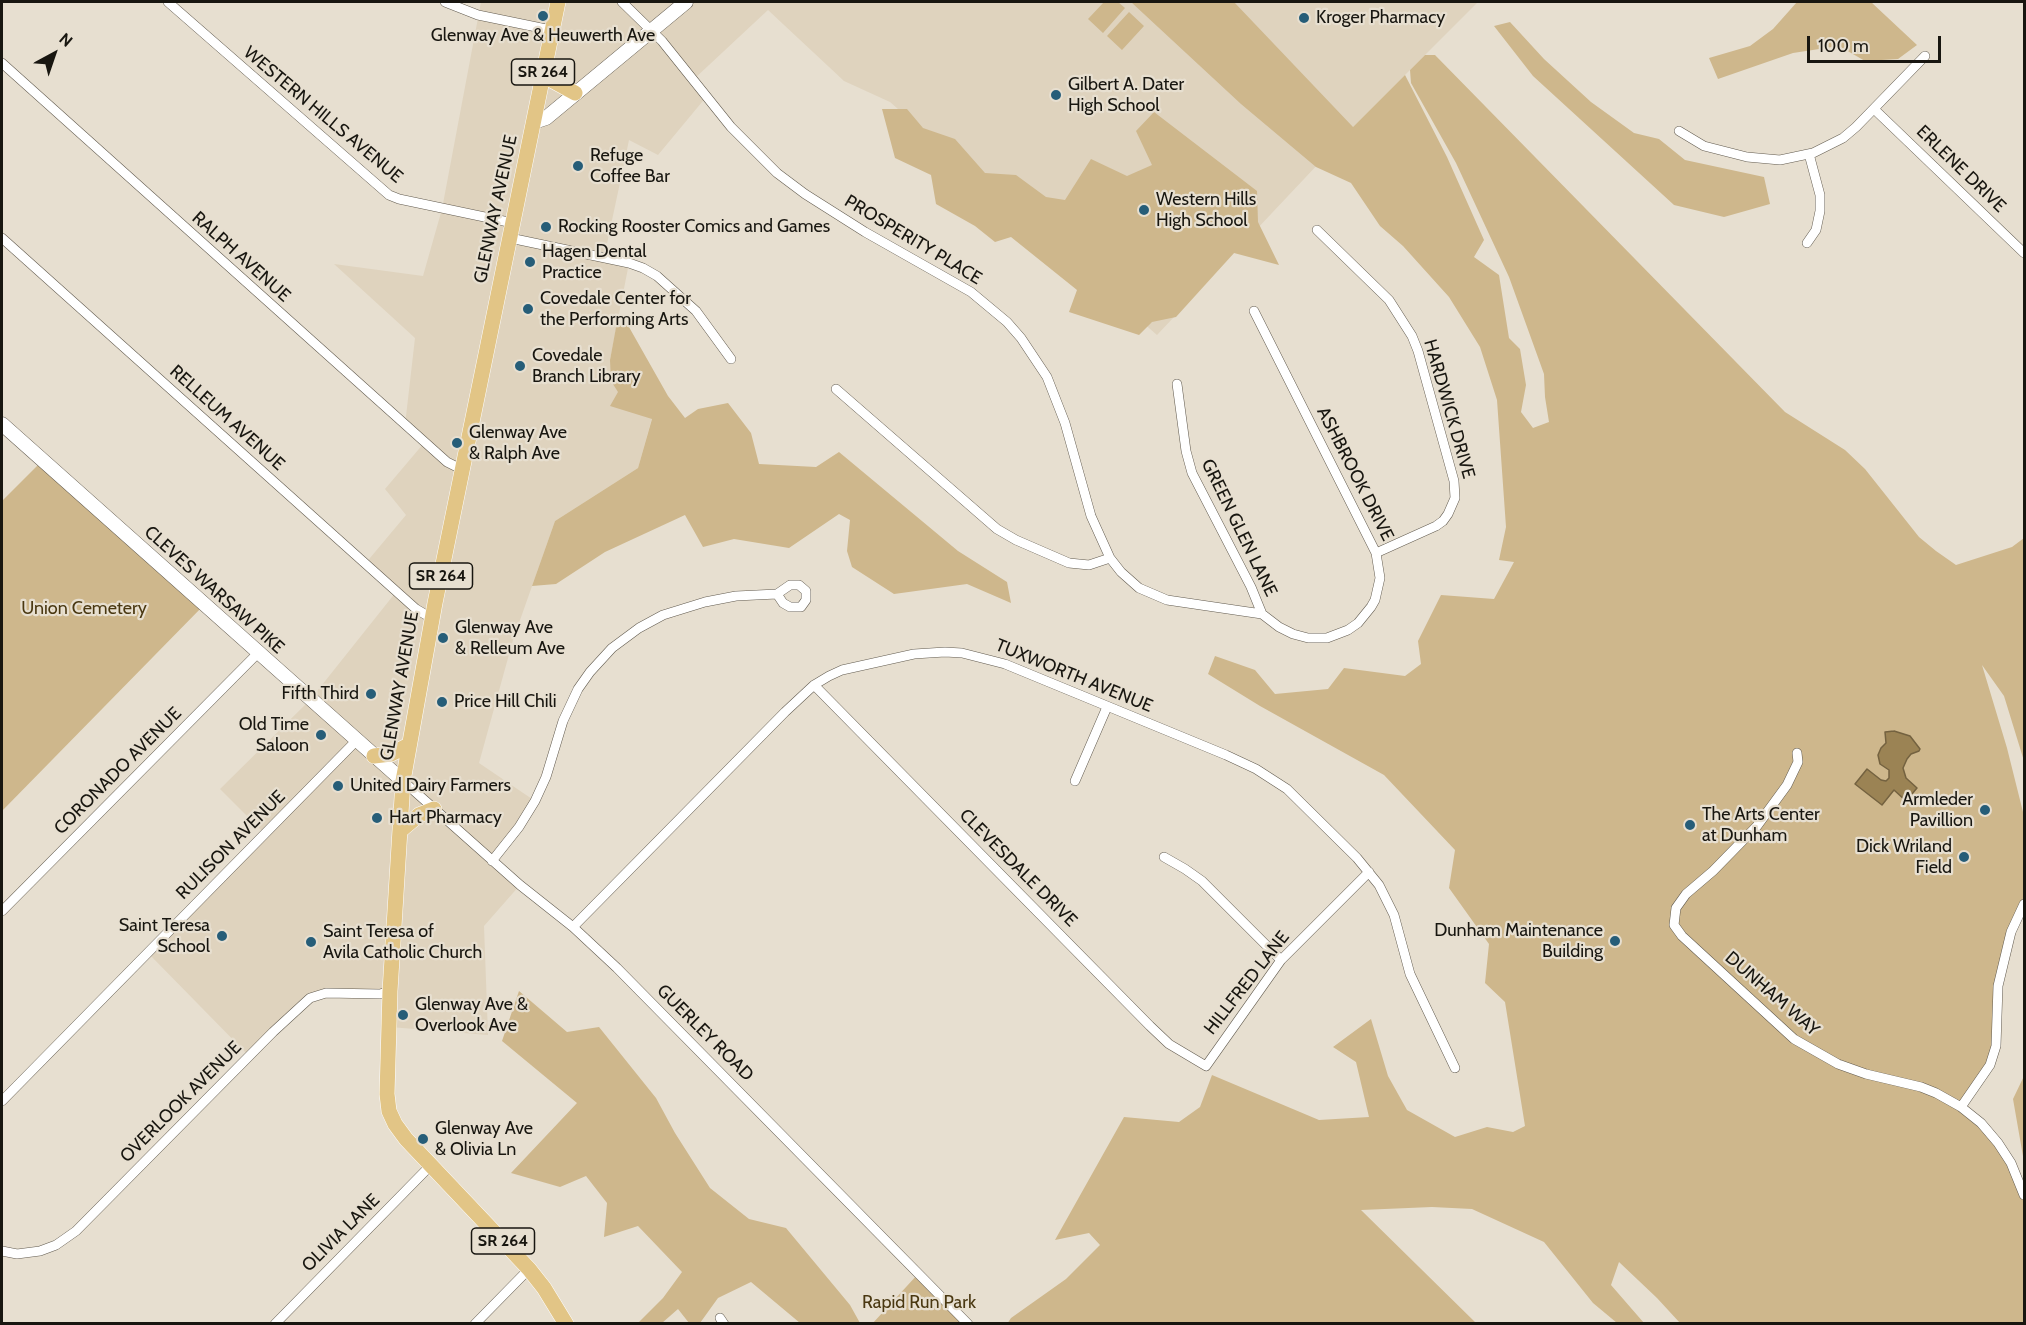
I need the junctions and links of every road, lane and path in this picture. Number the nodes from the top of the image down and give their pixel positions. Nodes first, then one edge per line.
1 (168, 2) edge
2 (446, 2) edge
3 (558, 2) edge
4 (622, 2) edge
5 (686, 2) edge
6 (551, 30) junction
7 (651, 30) junction
8 (1925, 56) dead end
9 (2, 63) edge
10 (544, 70) junction
11 (575, 93) junction
12 (1874, 109) junction
13 (534, 122) junction
14 (1679, 131) dead end
15 (1809, 154) junction
16 (511, 230) junction
17 (1317, 230) dead end
18 (2, 238) edge
19 (1807, 243) dead end
20 (2025, 253) edge
21 (1254, 311) dead end
22 (731, 359) dead end
23 (1177, 384) dead end
24 (836, 389) dead end
25 (2, 424) edge
26 (463, 470) junction
27 (1376, 553) junction
28 (1110, 558) junction
29 (777, 594) dead end
30 (1262, 614) junction
31 (433, 619) junction
32 (258, 653) junction
33 (814, 686) junction
34 (1107, 706) junction
35 (357, 741) junction
36 (410, 745) junction
37 (1797, 753) dead end
38 (374, 756) junction
39 (403, 781) junction
40 (1075, 781) dead end
41 (434, 809) junction
42 (400, 831) junction
43 (1164, 857) dead end
44 (492, 861) junction
45 (1369, 872) junction
46 (2025, 904) edge
47 (2, 911) edge
48 (573, 927) junction
49 (1281, 960) junction
50 (390, 991) junction
51 (1206, 1066) joint
52 (1455, 1068) dead end
53 (2, 1101) edge
54 (1961, 1107) junction
55 (431, 1166) junction
56 (2025, 1195) edge
57 (2, 1251) edge
58 (529, 1269) junction
59 (274, 1323) edge
60 (475, 1323) edge
61 (566, 1323) edge
62 (968, 1323) edge

1 - 16 street, WESTERN HILLS AVENUE
2 - 6 street
3 - 6 main road, GLENWAY AVENUE / SR 264
4 - 7 street, PROSPERITY PLACE
5 - 7 street
6 - 10 main road, GLENWAY AVENUE / SR 264
7 - 11 street
7 - 28 street, PROSPERITY PLACE
8 - 12 street
9 - 26 street, RALPH AVENUE
10 - 11 main road
10 - 13 main road, GLENWAY AVENUE / SR 264
11 - 13 street
12 - 15 street
12 - 20 street, ERLENE DRIVE
13 - 16 main road, GLENWAY AVENUE / SR 264
14 - 15 street
15 - 19 street
16 - 22 street, WESTERN HILLS AVENUE
16 - 26 main road, GLENWAY AVENUE / SR 264
17 - 27 street, HARDWICK DRIVE
18 - 31 street, RELLEUM AVENUE
21 - 27 street, ASHBROOK DRIVE
23 - 30 street, GREEN GLEN LANE
24 - 28 street
25 - 32 street, CLEVES WARSAW PIKE
26 - 31 main road, GLENWAY AVENUE / SR 264
27 - 30 street, ASHBROOK DRIVE
28 - 30 street, ASHBROOK DRIVE
29 - 44 street
31 - 36 main road, GLENWAY AVENUE / SR 264
32 - 35 street, CLEVES WARSAW PIKE
32 - 47 street, CORONADO AVENUE
33 - 34 street, TUXWORTH AVENUE
33 - 48 street, TUXWORTH AVENUE
33 - 51 street, CLEVESDALE DRIVE
34 - 40 street
34 - 45 street, TUXWORTH AVENUE
35 - 38 street, CLEVES WARSAW PIKE
35 - 53 street, RULISON AVENUE
36 - 38 main road
36 - 39 main road, GLENWAY AVENUE / SR 264
37 - 54 street, DUNHAM WAY
38 - 39 street, CLEVES WARSAW PIKE
39 - 41 street, GUERLEY ROAD
39 - 42 main road, GLENWAY AVENUE / SR 264
41 - 42 main road
41 - 44 street, GUERLEY ROAD
42 - 50 main road, GLENWAY AVENUE / SR 264
43 - 49 street
44 - 48 street, GUERLEY ROAD
45 - 49 street, HILLFRED LANE
45 - 52 street, TUXWORTH AVENUE
46 - 54 street
48 - 62 street, GUERLEY ROAD
49 - 51 street, HILLFRED LANE
50 - 55 main road, GLENWAY AVENUE / SR 264
50 - 57 street, OVERLOOK AVENUE
54 - 56 street, DUNHAM WAY
55 - 58 main road, GLENWAY AVENUE / SR 264
55 - 59 street, OLIVIA LANE
58 - 60 street
58 - 61 main road, GLENWAY AVENUE / SR 264

